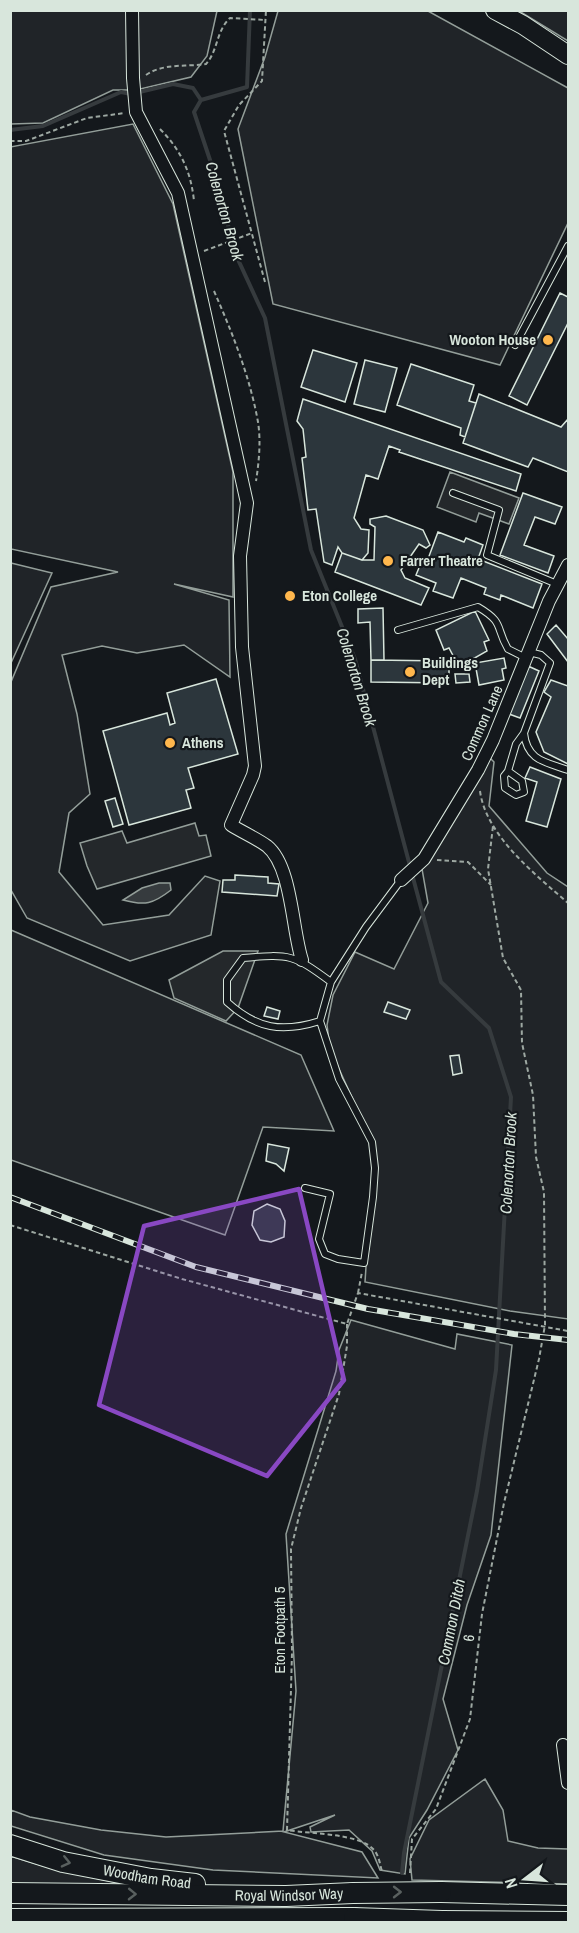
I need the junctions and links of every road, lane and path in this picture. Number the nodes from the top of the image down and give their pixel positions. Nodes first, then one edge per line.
1 (132, 10) edge
2 (266, 10) edge
3 (495, 10) edge
4 (265, 20) junction
5 (568, 55) edge
6 (134, 85) junction
7 (136, 107) junction
8 (10, 141) edge
9 (252, 233) junction
10 (568, 246) edge
11 (202, 252) dead end
12 (265, 282) dead end
13 (515, 345) dead end
14 (244, 369) dead end
15 (256, 482) dead end
16 (453, 493) dead end
17 (568, 565) edge
18 (557, 585) junction
19 (398, 630) dead end
20 (527, 655) junction
21 (524, 733) junction
22 (478, 770) junction
23 (568, 770) edge
24 (508, 771) dead end
25 (493, 826) junction
26 (424, 859) junction
27 (401, 879) joint
28 (491, 885) junction
29 (568, 903) edge
30 (302, 960) junction
31 (331, 982) junction
32 (320, 1021) junction
33 (305, 1188) dead end
34 (10, 1225) edge
35 (364, 1263) junction
36 (358, 1293) junction
37 (347, 1324) junction
38 (545, 1326) junction
39 (568, 1330) edge
40 (563, 1745) dead end
41 (568, 1783) edge
42 (10, 1845) edge
43 (382, 1872) dead end
44 (410, 1873) dead end
45 (10, 1893) edge
46 (568, 1895) edge
47 (286, 1896) junction
48 (10, 1919) edge
49 (442, 1921) edge
50 (568, 1922) edge

1 - 6 street
2 - 4 path
3 - 5 main road
4 - 6 path
4 - 9 path
6 - 7 street
7 - 8 path
7 - 30 street
9 - 11 path
9 - 12 path
10 - 13 lane
14 - 15 path
16 - 18 lane
17 - 18 street, Common Lane
18 - 20 street, Common Lane
19 - 20 lane
20 - 21 lane
20 - 22 street, Common Lane
21 - 23 lane
21 - 24 lane
22 - 25 path
22 - 26 street, Common Lane
25 - 28 path, 6
25 - 29 path
26 - 27 street, Common Lane
26 - 28 path
27 - 31 lane
28 - 38 path, 6
30 - 31 lane
30 - 32 lane
31 - 32 lane
32 - 35 lane
33 - 35 lane
34 - 37 path
35 - 36 path
36 - 37 path
36 - 38 path
37 - 43 path, Eton Footpath 5
38 - 39 path
38 - 44 path, 6
40 - 41 street
42 -> 47 main road, Woodham Road
45 -> 47 main road, Royal Windsor Way
47 -> 46 main road, Royal Windsor Way, bridge
48 - 49 main road, Royal Windsor Way, bridge
49 - 50 main road, Royal Windsor Way

